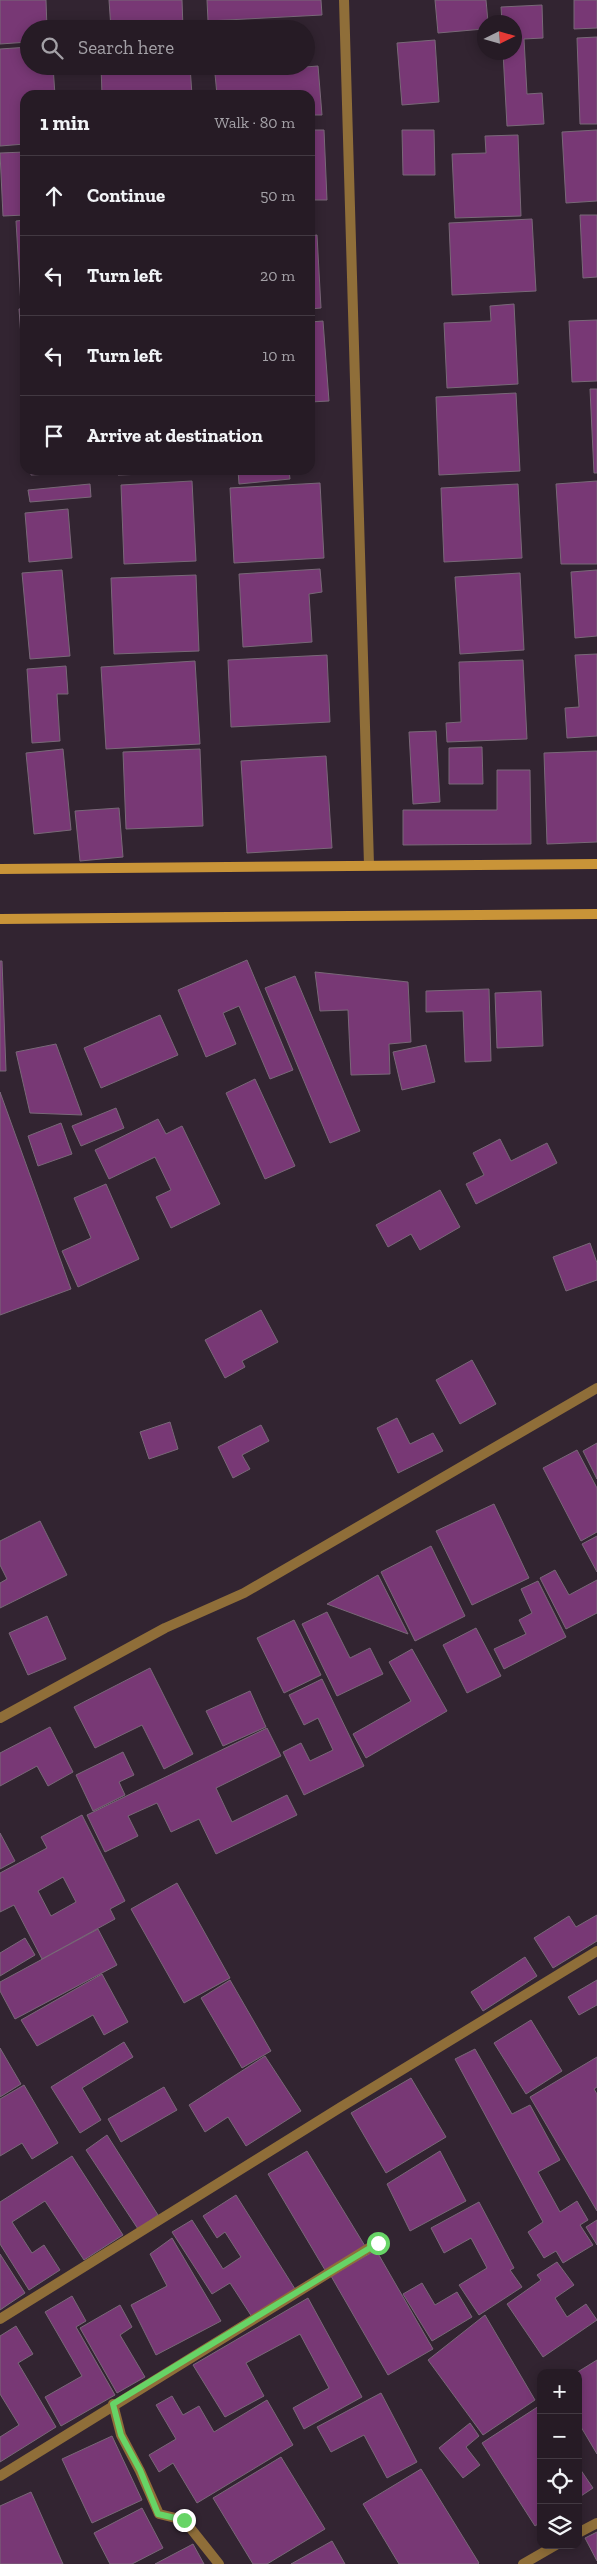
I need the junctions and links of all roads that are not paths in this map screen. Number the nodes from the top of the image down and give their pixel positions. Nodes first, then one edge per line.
1 (344, 0) edge
2 (369, 864) junction
3 (597, 864) edge
4 (0, 869) edge
5 (597, 914) edge
6 (0, 919) edge
7 (597, 1388) edge
8 (0, 1718) edge
9 (597, 1951) edge
10 (378, 2243) dead end
11 (0, 2319) edge
12 (113, 2404) junction
13 (0, 2476) edge
14 (597, 2523) edge
15 (582, 2531) edge
16 (549, 2549) edge
17 (220, 2564) edge
18 (523, 2564) edge

1 - 2 street
2 - 3 main road
2 - 4 main road
5 - 6 main road
7 - 8 street
9 - 11 street
10 - 12 street
12 - 13 street
12 - 17 street
14 - 15 street
16 - 18 street

